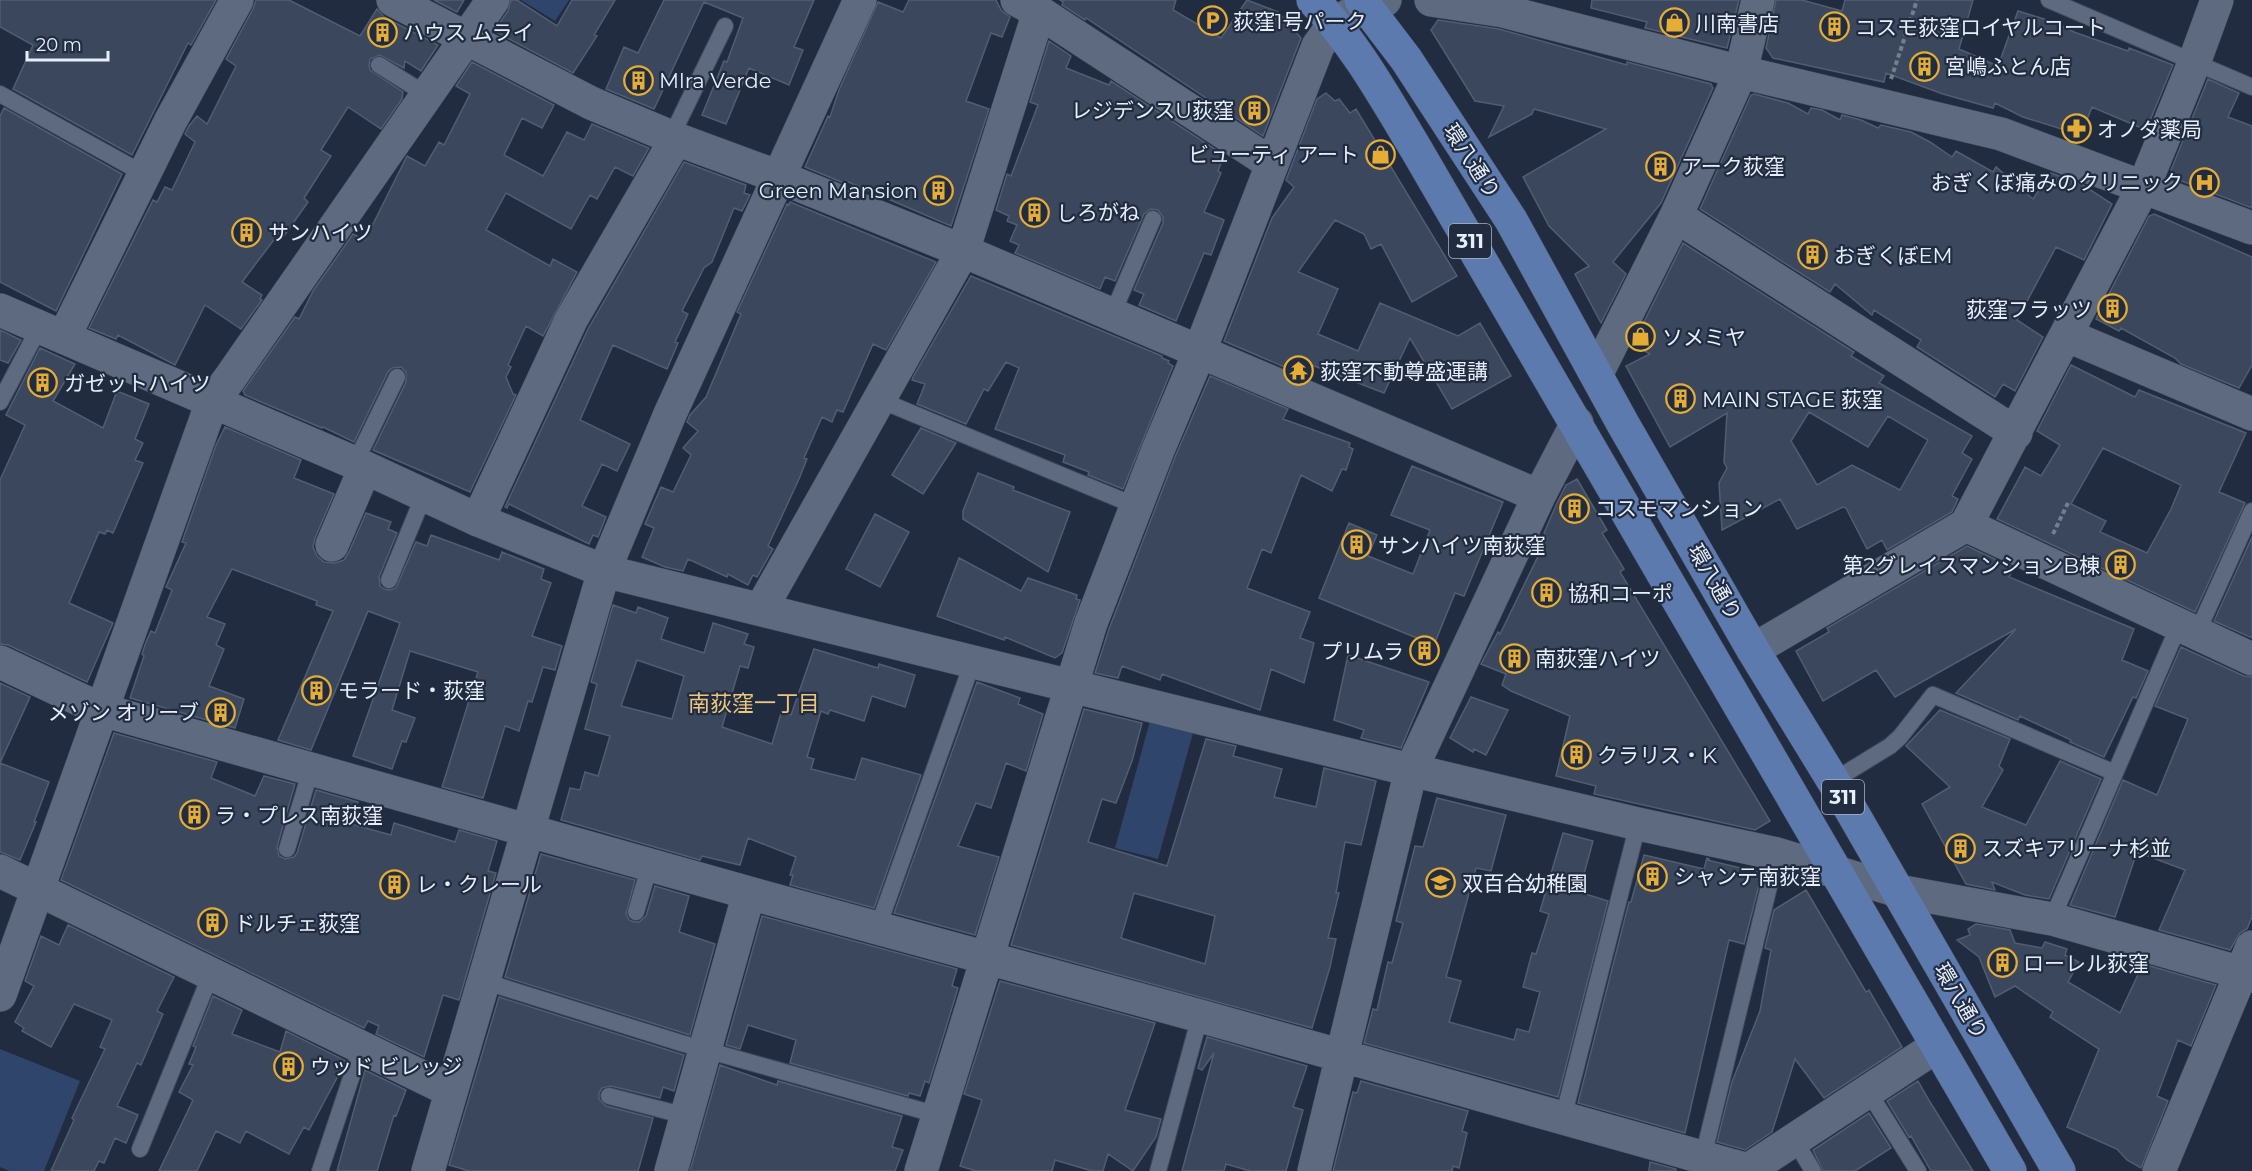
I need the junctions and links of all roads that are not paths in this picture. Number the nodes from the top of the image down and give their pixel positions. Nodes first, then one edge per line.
1 (237, 0) edge
2 (393, 0) edge
3 (493, 0) edge
4 (860, 0) edge
5 (1312, 0) edge
6 (1431, 0) edge
7 (1758, 0) edge
8 (2049, 0) edge
9 (2217, 0) edge
10 (1371, 2) edge
11 (1504, 5) edge
12 (1028, 6) edge
13 (1334, 24) junction
14 (725, 26) dead end
15 (466, 39) junction
16 (2194, 63) junction
17 (379, 65) dead end
18 (1741, 72) junction
19 (2252, 87) edge
20 (0, 94) edge
21 (427, 95) junction
22 (673, 138) junction
23 (1272, 164) junction
24 (144, 174) junction
25 (779, 177) junction
26 (2144, 186) junction
27 (1676, 216) junction
28 (1153, 219) dead end
29 (2252, 228) edge
30 (963, 251) junction
31 (0, 310) edge
32 (1112, 315) junction
33 (52, 332) junction
34 (2066, 335) junction
35 (1199, 353) junction
36 (1597, 373) junction
37 (398, 377) dead end
38 (880, 400) junction
39 (0, 402) edge
40 (212, 402) junction
41 (2252, 414) edge
42 (1577, 423) junction
43 (2016, 433) junction
44 (360, 466) junction
45 (424, 495) junction
46 (1539, 496) junction
47 (1136, 506) junction
48 (2252, 511) edge
49 (478, 520) junction
50 (1966, 525) junction
51 (332, 545) dead end
52 (604, 571) junction
53 (389, 580) dead end
54 (761, 609) junction
55 (2188, 629) junction
56 (1753, 650) junction
57 (2252, 659) edge
58 (973, 661) junction
59 (0, 662) edge
60 (1071, 686) junction
61 (102, 710) junction
62 (311, 769) junction
63 (1411, 770) junction
64 (2115, 773) junction
65 (1833, 781) junction
66 (1638, 824) junction
67 (527, 830) junction
68 (287, 849) dead end
69 (1778, 855) junction
70 (650, 865) junction
71 (0, 871) edge
72 (1836, 873) junction
73 (38, 890) junction
74 (1898, 891) junction
75 (749, 893) junction
76 (636, 912) dead end
77 (2052, 919) junction
78 (878, 927) junction
79 (987, 957) junction
80 (2248, 966) edge
81 (211, 974) junction
82 (483, 981) junction
83 (1, 992) edge
84 (1200, 1016) junction
85 (1937, 1046) junction
86 (361, 1047) junction
87 (706, 1048) junction
88 (1343, 1056) junction
89 (451, 1091) junction
90 (1868, 1091) junction
91 (609, 1096) dead end
92 (938, 1115) junction
93 (686, 1116) junction
94 (1563, 1118) junction
95 (1794, 1139) junction
96 (140, 1149) dead end
97 (1703, 1156) junction
98 (1748, 1170) edge
99 (320, 1171) edge
100 (428, 1171) edge
101 (671, 1171) edge
102 (921, 1171) edge
103 (1158, 1171) edge
104 (1314, 1171) edge
105 (1813, 1171) edge
106 (1918, 1171) edge
107 (2010, 1171) edge
108 (2059, 1171) edge
109 (2159, 1171) edge

1 - 24 street
2 - 15 street
3 - 15 street
4 - 25 street
5 - 13 main road, 環八通り / 311
6 - 11 street
7 - 18 street
8 - 16 lane
9 - 16 street
10 - 13 street
10 - 36 main road, 環八通り / 311
11 - 18 street
12 - 23 street
12 - 30 street
13 - 23 street
13 - 42 main road, 環八通り / 311
14 - 22 lane
15 - 21 street
15 - 22 street
16 - 19 lane
16 - 26 street
17 - 21 lane
18 - 26 street
18 - 27 street
20 - 24 lane
21 - 40 street
22 - 25 street
22 - 49 street
23 - 35 street
24 - 33 street
25 - 30 street
25 - 52 street
26 - 29 street
26 - 34 street
27 - 36 street
27 - 43 street
28 - 32 lane
30 - 32 street
30 - 38 street
31 - 33 street
32 - 35 street
33 - 39 lane
33 - 40 street
34 - 41 street
34 - 43 street
35 - 46 street
35 - 47 street
36 - 56 main road, 環八通り / 311
37 - 44 lane
38 - 47 lane
38 - 54 street
40 - 44 street
40 - 61 street
42 - 46 street
42 - 72 main road, 環八通り / 311
43 - 50 street
44 - 45 street
44 - 51 street
45 - 49 street
45 - 53 lane
46 - 63 street
47 - 60 street
48 - 55 lane
49 - 52 street
50 - 55 street
50 - 56 street
52 - 54 street
52 - 67 street
54 - 58 street
55 - 57 street
55 - 64 lane
56 - 65 main road, 環八通り / 311
58 - 60 street
58 - 78 lane
59 - 61 street
60 - 63 street
60 - 79 street
61 - 62 street
61 - 73 street
62 - 67 street
62 - 68 lane
63 - 66 street
63 - 88 street
64 - 65 lane
64 - 77 lane
65 - 74 main road, 環八通り / 311
66 - 69 street
66 - 94 lane
67 - 70 street
67 - 82 street
69 - 72 street
69 - 97 lane
70 - 75 street
70 - 76 lane
71 - 73 street
72 - 74 street
72 - 85 main road, 環八通り / 311
73 - 81 street
73 - 83 street
74 - 77 street
74 - 108 main road, 環八通り / 311
75 - 78 street
75 - 87 street
77 - 80 street
78 - 79 street
79 - 84 street
79 - 92 street
80 - 109 street
81 - 86 street
81 - 96 lane
82 - 87 lane
82 - 89 street
84 - 88 street
84 - 103 lane
85 - 90 street
85 - 107 main road, 環八通り / 311
86 - 89 street
86 - 99 lane
87 - 92 lane
87 - 93 street
88 - 94 street
88 - 104 street
89 - 100 street
90 - 95 street
90 - 106 lane
91 - 93 lane
92 - 102 street
93 - 101 street
94 - 97 street
95 - 98 street
95 - 105 lane
97 - 98 street

